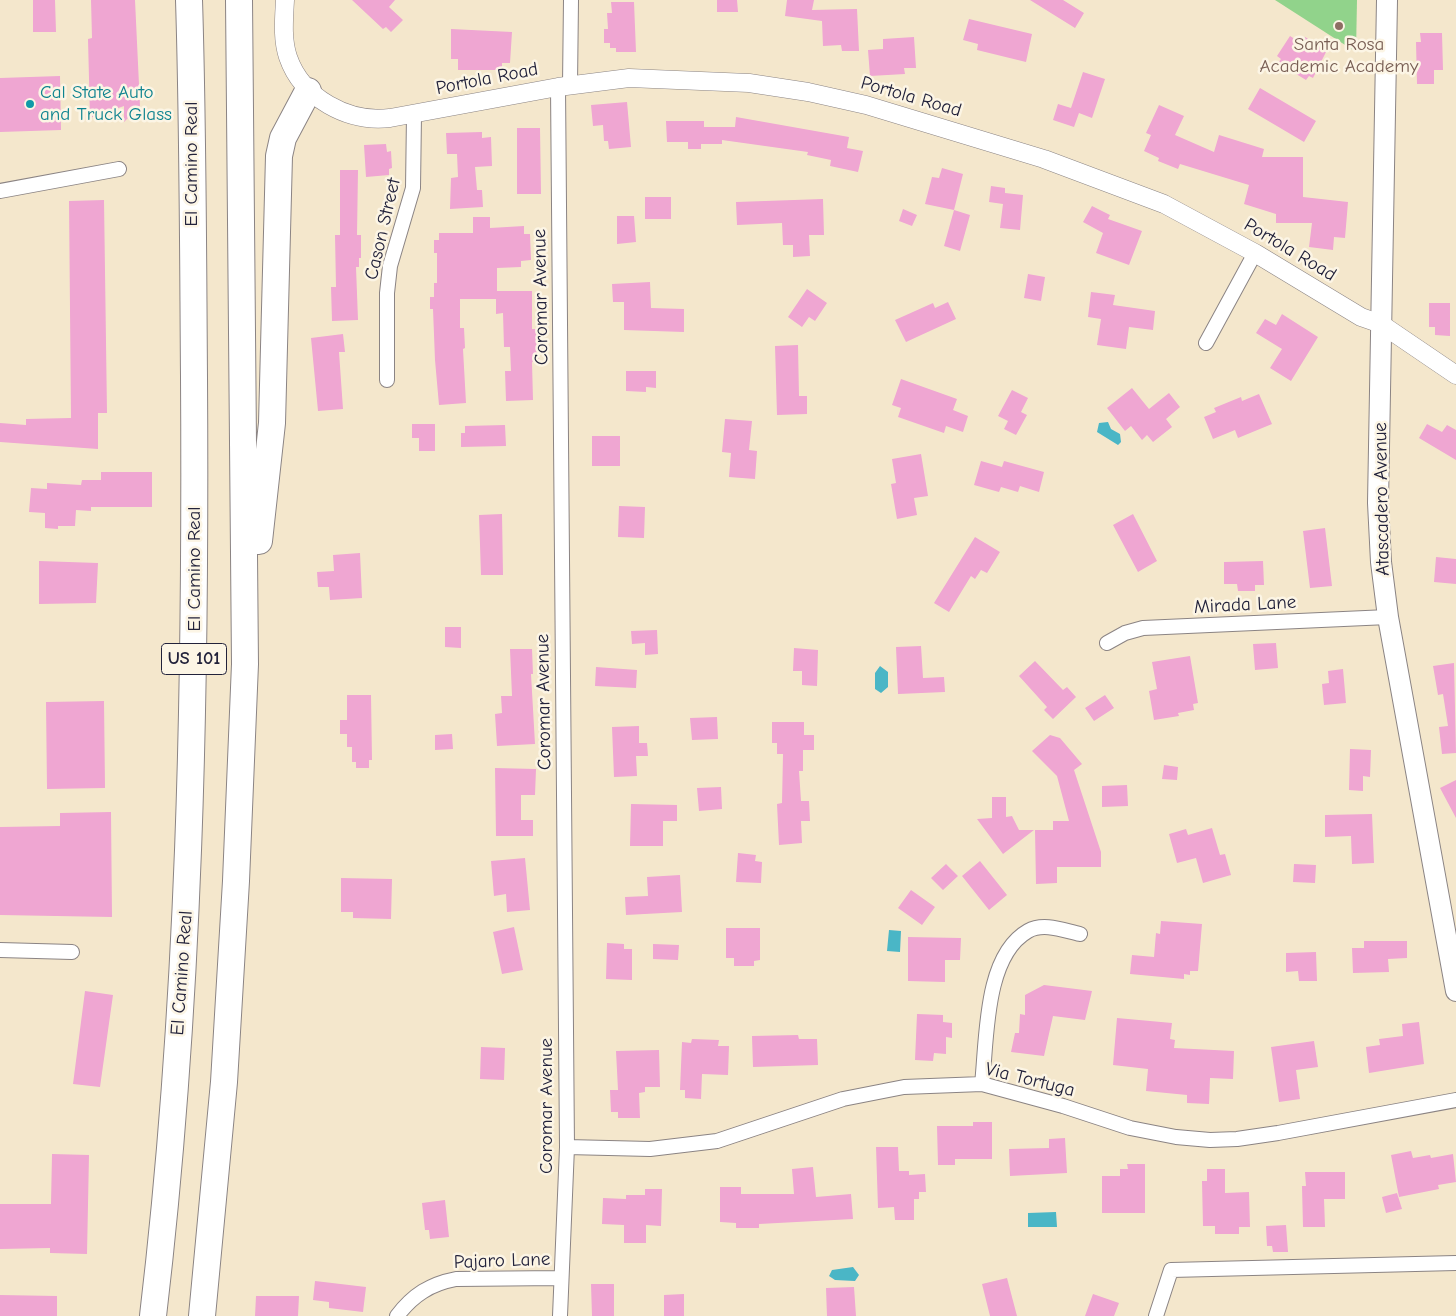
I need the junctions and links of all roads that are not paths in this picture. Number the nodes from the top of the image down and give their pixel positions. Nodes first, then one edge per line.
1 (189, 0) edge
2 (239, 0) edge
3 (285, 0) edge
4 (571, 0) edge
5 (1387, 0) edge
6 (564, 86) junction
7 (308, 91) junction
8 (414, 115) junction
9 (119, 169) dead end
10 (0, 191) edge
11 (1256, 253) junction
12 (1381, 324) junction
13 (1206, 343) dead end
14 (1456, 375) edge
15 (387, 380) dead end
16 (1388, 617) junction
17 (1107, 643) dead end
18 (245, 664) junction
19 (1080, 934) dead end
20 (0, 950) edge
21 (72, 952) dead end
22 (1456, 991) edge
23 (982, 1084) junction
24 (1456, 1100) edge
25 (567, 1147) junction
26 (1456, 1263) edge
27 (560, 1278) junction
28 (153, 1316) edge
29 (202, 1316) edge
30 (397, 1316) edge
31 (560, 1316) edge
32 (1156, 1316) edge

1 - 28 highway, El Camino Real / US 101
2 - 18 highway, US 101
3 - 7 street
4 - 6 street, Coromar Avenue
5 - 12 main road, Atascadero Avenue
6 - 8 street, Portola Road
6 - 11 street, Portola Road
6 - 25 street, Coromar Avenue
7 - 8 street, Portola Road
7 - 18 highway
8 - 15 street, Cason Street
9 - 10 street
11 - 12 street, Portola Road
11 - 13 street
12 - 14 street, Portola Road
12 - 16 main road, Atascadero Avenue
16 - 17 street, Mirada Lane
16 - 22 main road, Atascadero Avenue
18 - 29 highway, US 101
19 - 23 street
20 - 21 street
23 - 24 street, Via Tortuga
23 - 25 street, Via Tortuga
25 - 27 street, Coromar Avenue
26 - 32 street
27 - 30 street, Pajaro Lane
27 - 31 street, Coromar Avenue

